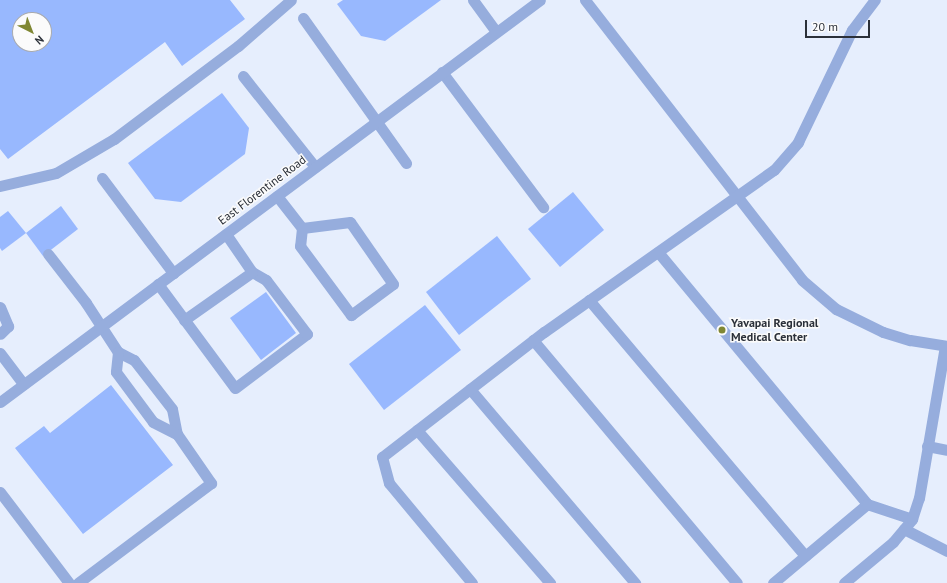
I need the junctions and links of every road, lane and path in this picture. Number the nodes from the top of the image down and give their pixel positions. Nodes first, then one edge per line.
1 (291, 0) edge
2 (473, 0) edge
3 (540, 0) edge
4 (585, 0) edge
5 (875, 0) edge
6 (303, 18) dead end
7 (496, 32) junction
8 (442, 72) junction
9 (243, 76) dead end
10 (377, 121) junction
11 (406, 163) dead end
12 (315, 167) junction
13 (102, 178) dead end
14 (0, 186) edge
15 (277, 196) junction
16 (736, 197) junction
17 (543, 207) dead end
18 (302, 228) junction
19 (226, 234) junction
20 (658, 252) junction
21 (48, 254) dead end
22 (252, 272) junction
23 (173, 273) junction
24 (158, 284) junction
25 (589, 300) junction
26 (0, 307) edge
27 (184, 320) junction
28 (101, 326) junction
29 (0, 334) edge
30 (533, 340) junction
31 (946, 346) edge
32 (118, 352) junction
33 (0, 353) edge
34 (23, 384) junction
35 (470, 389) junction
36 (0, 402) edge
37 (417, 430) junction
38 (177, 434) junction
39 (928, 446) junction
40 (947, 450) edge
41 (0, 492) edge
42 (867, 504) junction
43 (912, 520) junction
44 (904, 529) junction
45 (947, 551) edge
46 (805, 556) junction
47 (857, 579) edge
48 (69, 583) edge
49 (78, 583) edge
50 (472, 583) edge
51 (550, 583) edge
52 (635, 583) edge
53 (737, 583) edge
54 (773, 583) edge
55 (844, 583) edge

1 - 14 street
2 - 7 street
3 - 7 street, East Florentine Road
4 - 16 street
5 - 16 street
6 - 10 street
7 - 8 street, East Florentine Road
8 - 10 street, East Florentine Road
8 - 17 street
9 - 12 street
10 - 11 street
10 - 12 street, East Florentine Road
12 - 15 street, East Florentine Road
13 - 23 street
15 - 18 street
15 - 19 street, East Florentine Road
16 - 20 street
16 - 31 street
18 - 18 street
19 - 22 street
19 - 23 street, East Florentine Road
20 - 25 street
20 - 42 street
21 - 28 street
22 - 27 street
22 - 27 street
23 - 24 street, East Florentine Road
24 - 27 street
24 - 28 street, East Florentine Road
25 - 30 street
25 - 46 street
26 - 29 street
28 - 32 street
28 - 34 street, East Florentine Road
30 - 35 street
30 - 53 street
31 - 39 street
32 - 38 street
32 - 38 street
33 - 34 street
34 - 36 street, East Florentine Road
35 - 37 street
35 - 52 street
37 - 50 street
37 - 51 street
38 - 49 street
39 - 40 street
39 - 43 street
41 - 48 street
42 - 43 street
42 - 46 street
43 - 44 street
44 - 45 street
44 - 47 street
46 - 54 street
47 - 55 street

